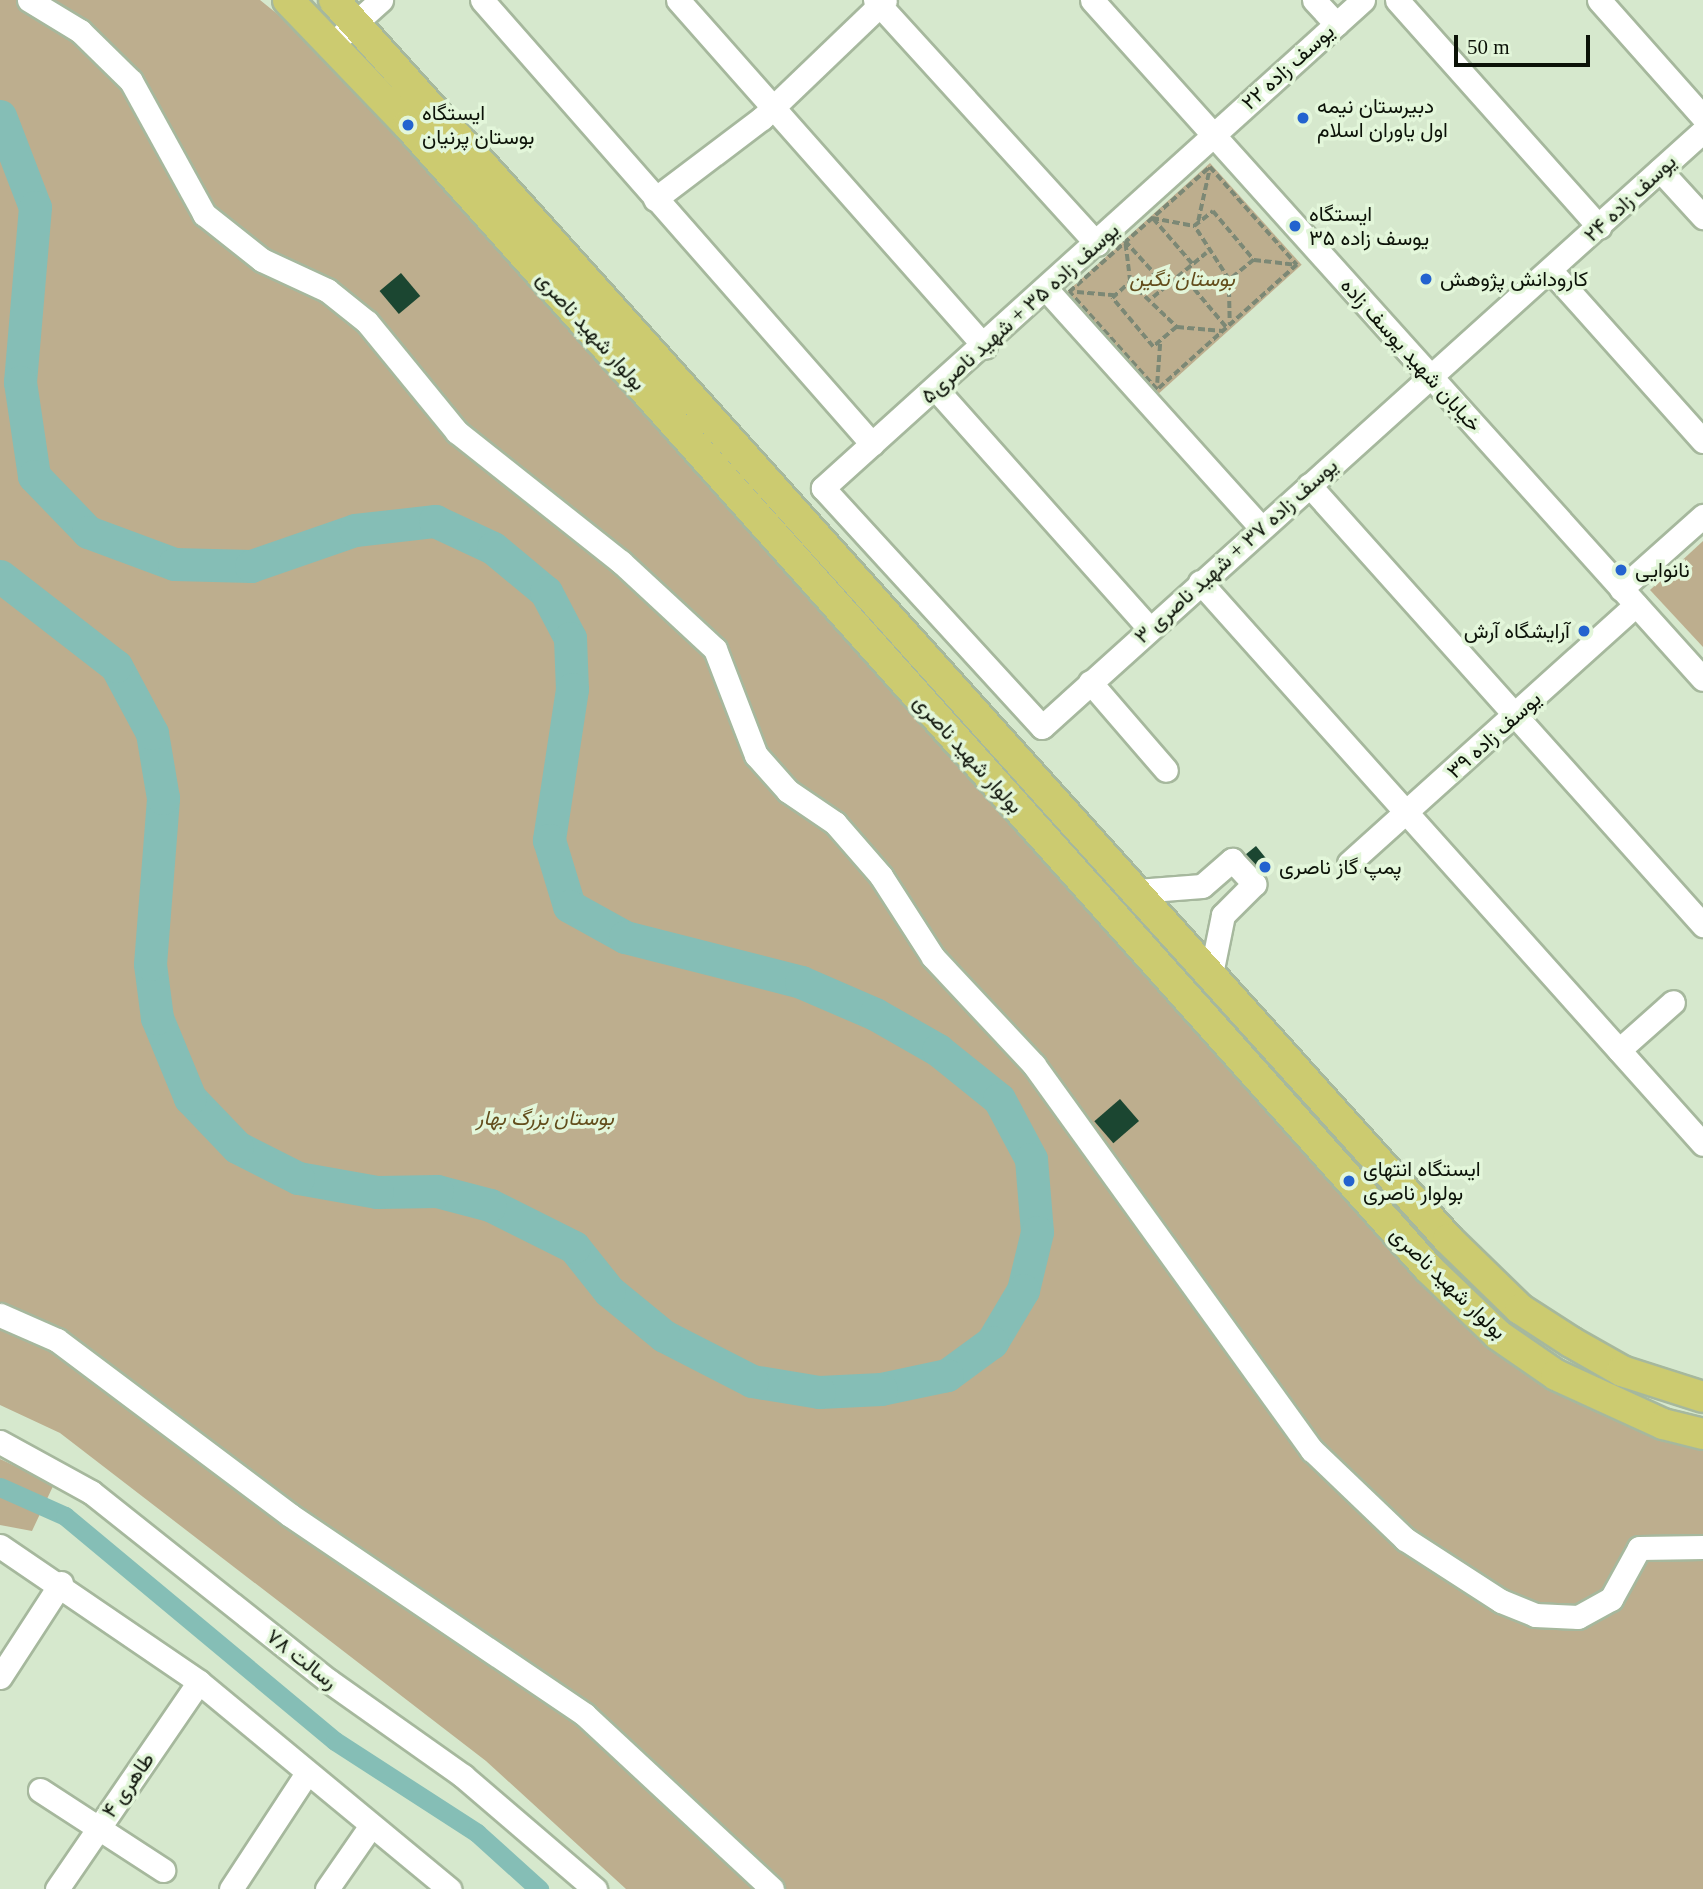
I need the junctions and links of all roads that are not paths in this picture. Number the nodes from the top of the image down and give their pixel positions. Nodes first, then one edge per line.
1 (29, 0) edge
2 (288, 0) edge
3 (334, 0) edge
4 (381, 0) edge
5 (482, 0) edge
6 (678, 0) edge
7 (1092, 0) edge
8 (1314, 0) edge
9 (1363, 0) edge
10 (1397, 0) edge
11 (1599, 0) edge
12 (880, 2) edge
13 (356, 23) junction
14 (1336, 24) junction
15 (332, 44) junction
16 (773, 107) junction
17 (1703, 117) edge
18 (1703, 131) edge
19 (1219, 141) junction
20 (1660, 170) junction
21 (655, 200) junction
22 (1703, 217) edge
23 (1599, 227) junction
24 (1097, 244) junction
25 (1551, 271) junction
26 (1058, 291) junction
27 (985, 346) junction
28 (1432, 379) junction
29 (936, 389) junction
30 (1703, 441) edge
31 (872, 444) junction
32 (1309, 485) junction
33 (1703, 516) edge
34 (1261, 528) junction
35 (1200, 582) junction
36 (1629, 597) junction
37 (1149, 628) junction
38 (1703, 679) edge
39 (1090, 682) junction
40 (1519, 714) junction
41 (987, 723) junction
42 (1042, 727) joint
43 (961, 747) junction
44 (1167, 770) dead end
45 (1409, 811) junction
46 (1349, 863) dead end
47 (1137, 891) junction
48 (1703, 925) edge
49 (1211, 974) junction
50 (1673, 1002) dead end
51 (1619, 1050) junction
52 (1703, 1144) edge
53 (0, 1315) edge
54 (1703, 1397) edge
55 (1703, 1434) edge
56 (0, 1442) edge
57 (0, 1546) edge
58 (1703, 1548) edge
59 (61, 1583) junction
60 (0, 1677) edge
61 (200, 1682) junction
62 (307, 1773) junction
63 (40, 1790) dead end
64 (370, 1827) junction
65 (96, 1830) junction
66 (163, 1870) dead end
67 (57, 1889) edge
68 (231, 1889) edge
69 (327, 1889) edge
70 (449, 1889) edge
71 (595, 1889) edge
72 (772, 1889) edge

1 - 58 street
2 - 15 main road, بولوار شهید ناصری
3 - 13 main road, بولوار شهید ناصری
4 - 13 street
5 - 21 street
6 - 16 street
7 - 19 street, خیابان شهید یوسف زاده
8 - 14 street
9 - 14 street, یوسف زاده ۲۲
10 - 23 street
11 - 17 street
12 - 16 street
12 - 24 street
13 - 15 street
13 - 41 main road, بولوار شهید ناصری
14 - 19 street, یوسف زاده ۲۲
15 - 43 main road, بولوار شهید ناصری
16 - 21 street
16 - 27 street
18 - 20 street, یوسف زاده ۲۴
19 - 24 street, یوسف زاده ۳۵ + شهید ناصری۵
19 - 28 street, خیابان شهید یوسف زاده
20 - 22 street
20 - 23 street, یوسف زاده ۲۴
21 - 31 street
23 - 25 street, یوسف زاده ۲۴
24 - 26 street, یوسف زاده ۳۵ + شهید ناصری۵
25 - 28 street, یوسف زاده ۲۴
25 - 30 street
26 - 27 street, یوسف زاده ۳۵ + شهید ناصری۵
26 - 34 street
27 - 29 street, یوسف زاده ۳۵ + شهید ناصری۵
28 - 32 street, یوسف زاده ۳۷ + شهید ناصری ۳
28 - 36 street, خیابان شهید یوسف زاده
29 - 31 street, یوسف زاده ۳۵ + شهید ناصری۵
29 - 37 street
31 - 42 street, یوسف زاده ۳۵ + شهید ناصری۵
32 - 34 street, یوسف زاده ۳۷ + شهید ناصری ۳
32 - 40 street
33 - 36 street, یوسف زاده ۳۹
34 - 35 street, یوسف زاده ۳۷ + شهید ناصری ۳
35 - 37 street, یوسف زاده ۳۷ + شهید ناصری ۳
35 - 45 street
36 - 38 street, خیابان شهید یوسف زاده
36 - 40 street, یوسف زاده ۳۹
37 - 39 street, یوسف زاده ۳۷ + شهید ناصری ۳
39 - 42 street, یوسف زاده ۳۷ + شهید ناصری ۳
39 - 44 street
40 - 45 street, یوسف زاده ۳۹
40 - 48 street
41 - 43 main road
41 - 47 main road, بولوار شهید ناصری
43 - 55 main road, بولوار شهید ناصری
45 - 46 street, یوسف زاده ۳۹
45 - 51 street
47 - 49 main road, بولوار شهید ناصری
47 - 49 street
49 - 54 main road, بولوار شهید ناصری
50 - 51 street
51 - 52 street
53 - 72 street
56 - 71 street, رسالت ۷۸
57 - 59 street
59 - 60 street
59 - 61 street
61 - 62 street
61 - 65 street, طاهری ۴
62 - 64 street
62 - 68 street
63 - 65 street
64 - 69 street
64 - 70 street
65 - 66 street
65 - 67 street, طاهری ۴

